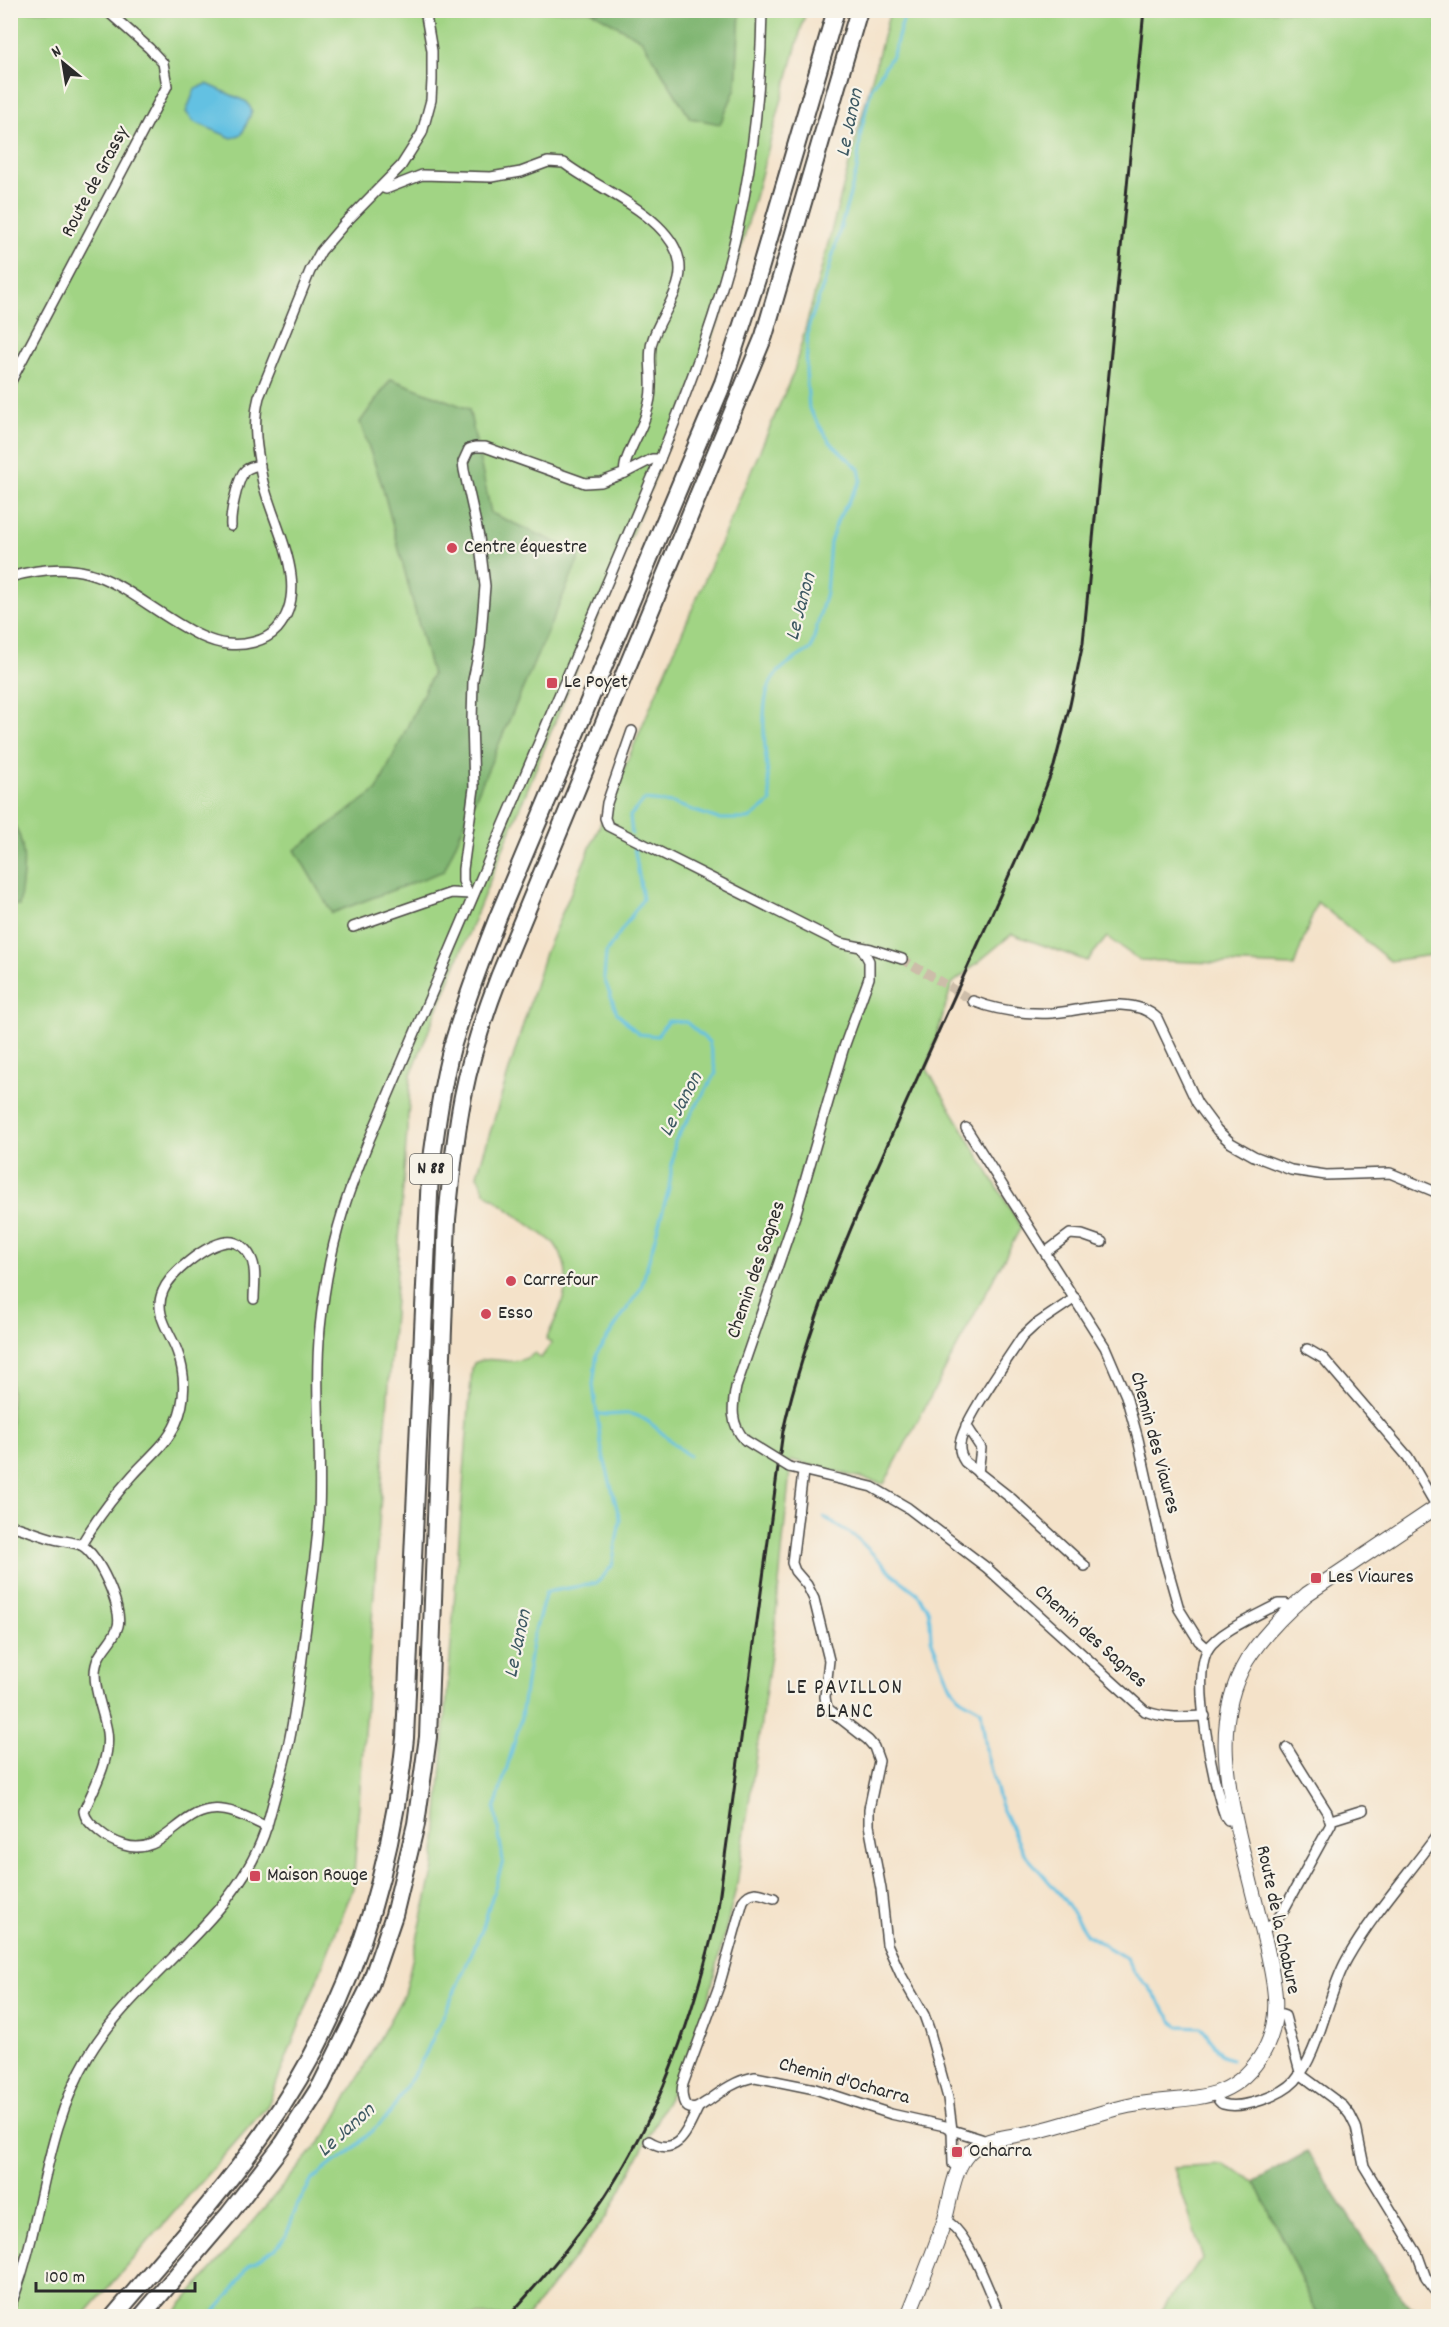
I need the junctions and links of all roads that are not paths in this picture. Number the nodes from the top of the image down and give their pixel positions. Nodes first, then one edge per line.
1 (106, 10) edge
2 (425, 10) edge
3 (762, 10) edge
4 (836, 10) edge
5 (859, 10) edge
6 (381, 187) junction
7 (10, 383) edge
8 (660, 459) junction
9 (260, 465) junction
10 (625, 473) junction
11 (231, 526) dead end
12 (10, 577) edge
13 (632, 731) dead end
14 (470, 894) junction
15 (353, 927) dead end
16 (862, 948) junction
17 (902, 959) tunnel mouth
18 (973, 1001) tunnel mouth
19 (966, 1128) dead end
20 (1438, 1193) edge
21 (1102, 1242) dead end
22 (1046, 1252) junction
23 (1075, 1298) junction
24 (254, 1299) dead end
25 (1307, 1349) dead end
26 (966, 1425) junction
27 (803, 1472) junction
28 (978, 1473) junction
29 (1438, 1507) edge
30 (10, 1525) edge
31 (81, 1545) junction
32 (1084, 1566) dead end
33 (1291, 1608) junction
34 (1208, 1649) junction
35 (1205, 1716) junction
36 (1287, 1748) dead end
37 (1363, 1810) dead end
38 (1235, 1818) junction
39 (1331, 1820) junction
40 (267, 1827) junction
41 (1438, 1834) edge
42 (774, 1898) dead end
43 (1262, 1929) junction
44 (1276, 2013) junction
45 (1300, 2074) junction
46 (1215, 2093) junction
47 (698, 2108) junction
48 (952, 2130) junction
49 (649, 2141) dead end
50 (984, 2143) junction
51 (959, 2168) junction
52 (944, 2220) junction
53 (1438, 2294) edge
54 (10, 2307) edge
55 (114, 2316) edge
56 (142, 2316) edge
57 (908, 2316) edge
58 (1000, 2316) edge

1 - 7 street, Route de Grassy
2 - 6 street
3 - 8 street
4 - 55 highway, N 88
5 - 56 highway, N 88
6 - 9 street
6 - 10 street
8 - 10 street
8 - 14 street
9 - 11 street
9 - 12 street
10 - 14 street
13 - 16 street
14 - 15 street
14 - 40 street
16 - 17 street
16 - 27 street, Chemin des Sagnes, bridge
18 - 20 street
19 - 22 street, Chemin des Viaures
21 - 22 street
22 - 23 street, Chemin des Viaures
23 - 26 street
23 - 34 street, Chemin des Viaures
24 - 31 street
25 - 29 street
26 - 28 street
26 - 28 street
27 - 35 street, Chemin des Sagnes
27 - 48 street
28 - 32 street
29 - 33 main road, Route de la Chabure
30 - 31 street
31 - 40 street
33 - 34 street
33 - 38 main road, Route de la Chabure
34 - 35 street
35 - 38 street
36 - 39 street
37 - 39 street
38 - 43 main road, Route de la Chabure
39 - 43 street
40 - 54 street
41 - 45 street
42 - 47 street
43 - 44 main road, Route de la Chabure
44 - 45 street
44 - 46 main road, Route de la Chabure
45 - 46 street
45 - 53 street
46 - 50 main road, Route de la Chabure
47 - 48 street, Chemin d'Ocharra
47 - 49 street, Chemin d'Ocharra
48 - 50 street, Chemin d'Ocharra
48 - 51 street
50 - 51 main road, Route de la Chabure
51 - 52 main road, Route de la Chabure
52 - 57 main road, Route de la Chabure
52 - 58 street

